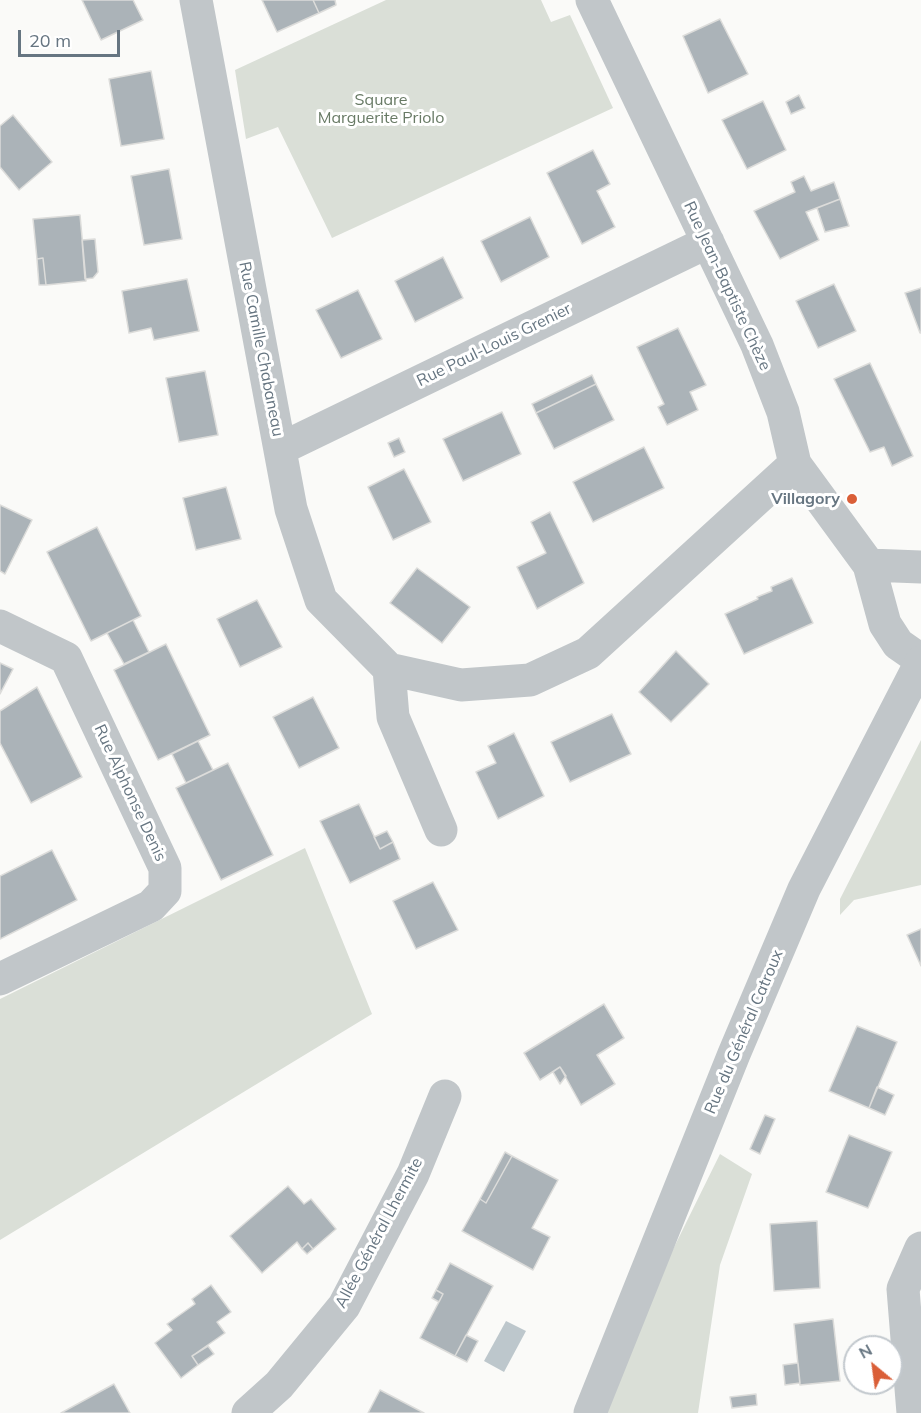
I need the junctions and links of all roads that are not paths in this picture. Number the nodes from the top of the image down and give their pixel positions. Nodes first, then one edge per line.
1 (196, 0) edge
2 (592, 0) edge
3 (708, 242) junction
4 (280, 449) junction
5 (795, 464) junction
6 (869, 565) junction
7 (921, 567) edge
8 (0, 626) edge
9 (921, 661) edge
10 (389, 669) junction
11 (441, 830) dead end
12 (0, 979) edge
13 (445, 1096) dead end
14 (921, 1248) edge
15 (248, 1413) edge
16 (590, 1413) edge
17 (913, 1413) edge

1 - 4 street, Rue Camille Chabaneau
2 - 3 street, Rue Jean-Baptiste Chèze
3 - 4 street, Rue Paul-Louis Grenier
3 - 5 street, Rue Jean-Baptiste Chèze
4 - 10 street, Rue Camille Chabaneau
5 - 6 street, Rue Jean-Baptiste Chèze
5 - 10 street
6 - 7 street
6 - 9 street, Rue Jean-Baptiste Chèze
8 - 12 street, Rue Alphonse Denis
9 - 16 street, Rue du Général Catroux
10 - 11 street
13 - 15 street, Allée Général Lhermite
14 - 17 street

